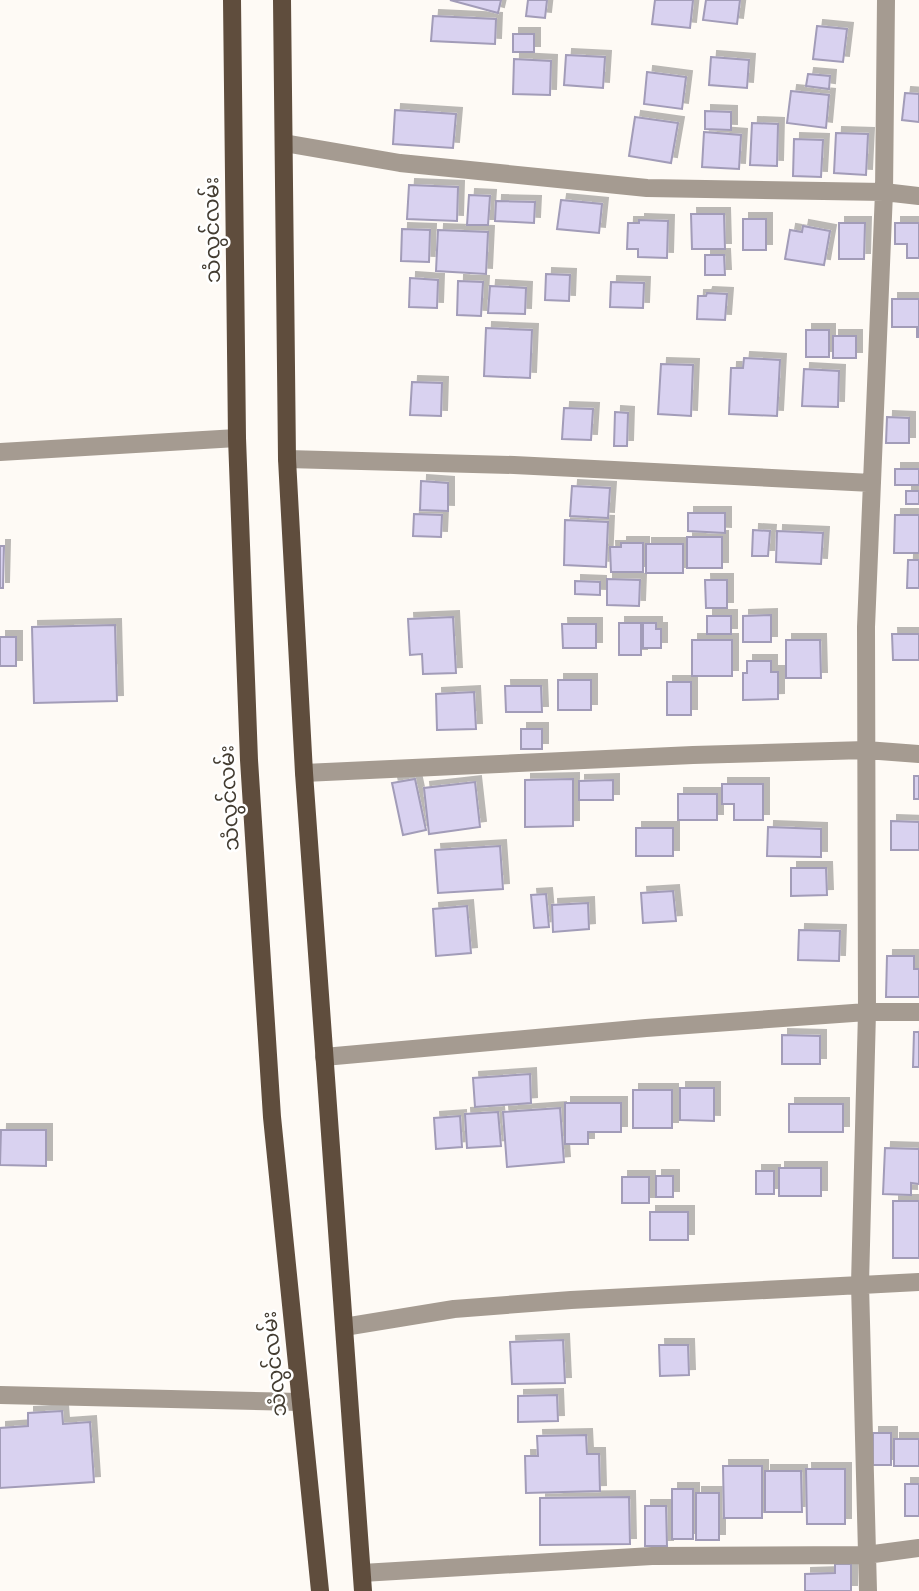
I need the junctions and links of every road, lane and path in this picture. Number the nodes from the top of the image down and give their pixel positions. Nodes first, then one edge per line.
1 (232, 0) edge
2 (282, 0) edge
3 (886, 0) edge
4 (284, 143) junction
5 (884, 192) junction
6 (919, 196) edge
7 (237, 438) junction
8 (0, 452) edge
9 (287, 458) junction
10 (872, 483) junction
11 (866, 750) junction
12 (919, 754) edge
13 (304, 773) junction
14 (867, 1012) junction
15 (919, 1012) edge
16 (324, 1057) junction
17 (919, 1282) edge
18 (860, 1284) junction
19 (344, 1327) junction
20 (0, 1395) edge
21 (301, 1402) junction
22 (919, 1548) edge
23 (866, 1555) junction
24 (362, 1582) edge
25 (320, 1591) edge
26 (868, 1591) edge

1 - 7 main road, သံလွင်လမ်း
2 - 4 main road
3 - 5 street
4 - 5 street
4 - 9 main road
5 - 6 street
5 - 10 street
7 - 8 street
7 - 21 main road, သံလွင်လမ်း
9 - 10 street
9 - 13 main road
10 - 11 street
11 - 12 street
11 - 13 street
11 - 14 street
13 - 16 main road
14 - 15 street
14 - 16 street
14 - 18 street
16 - 19 main road
17 - 18 street
18 - 19 street
18 - 23 street
19 - 24 main road
20 - 21 street
21 - 25 main road, သံလွင်လမ်း
22 - 23 street
23 - 24 street
23 - 26 street

